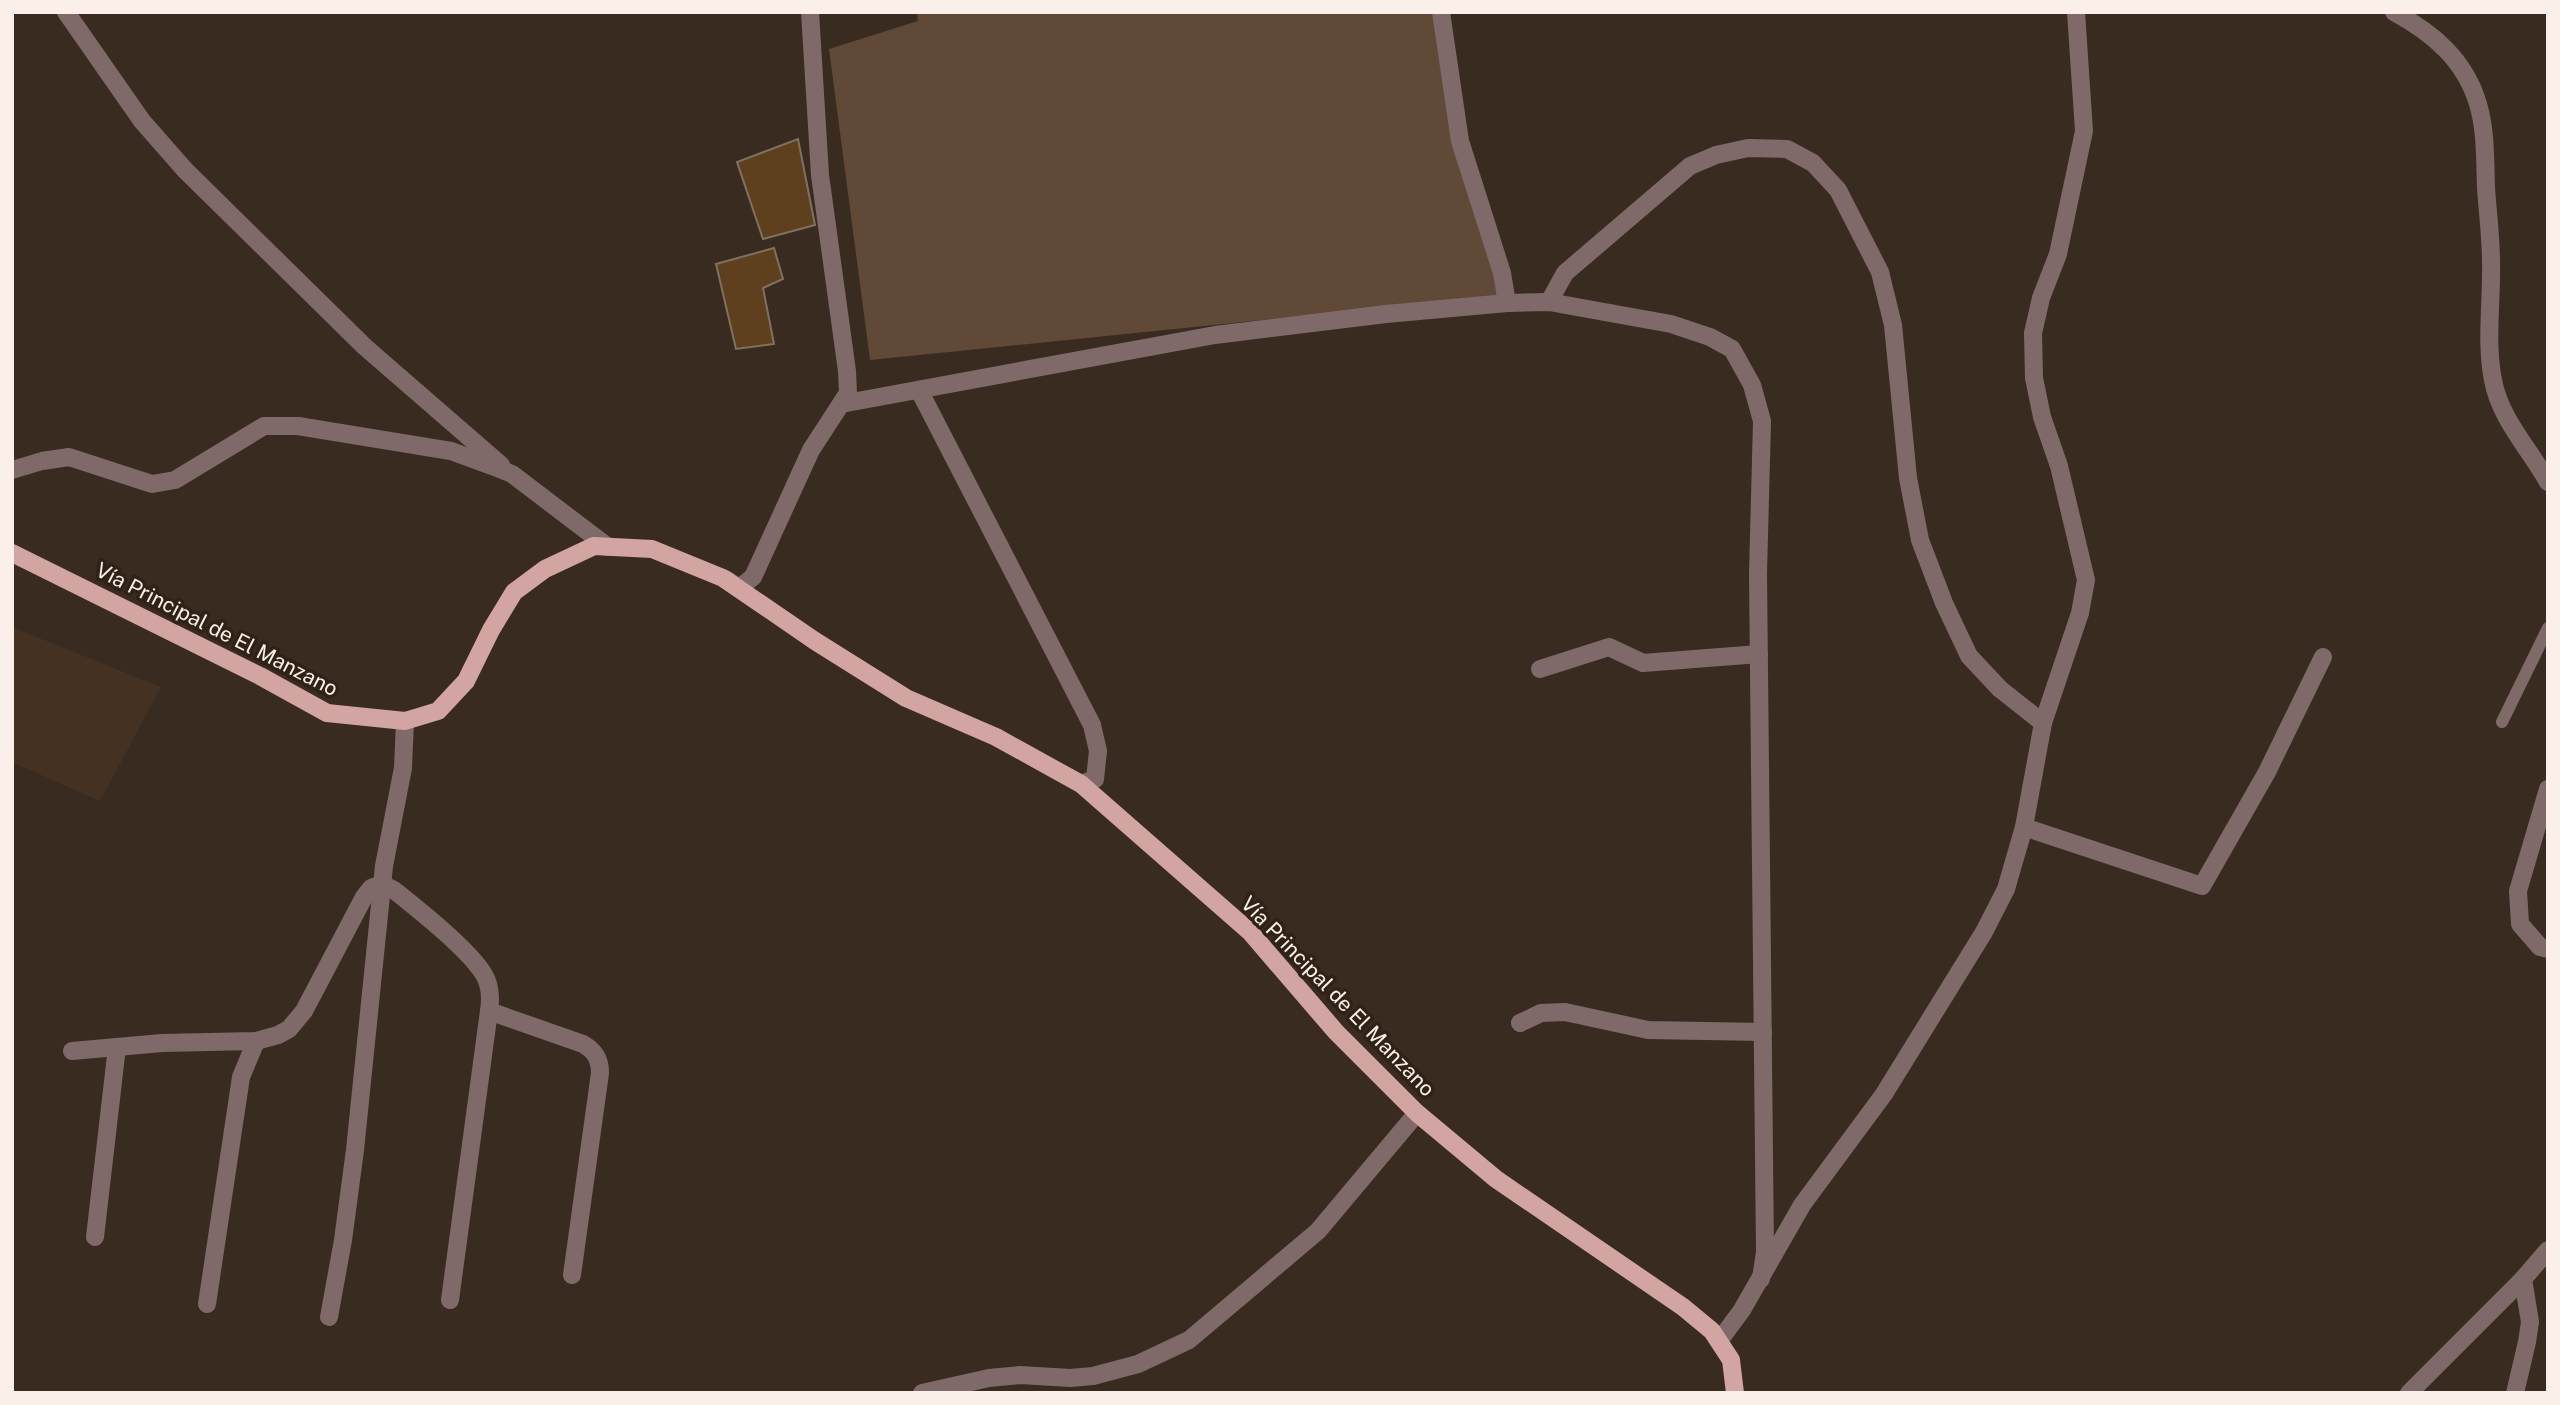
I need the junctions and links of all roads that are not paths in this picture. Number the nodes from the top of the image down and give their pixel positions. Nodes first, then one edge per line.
1 (66, 12) edge
2 (810, 12) edge
3 (1441, 12) edge
4 (2076, 12) edge
5 (2394, 12) edge
6 (1549, 302) junction
7 (1507, 303) junction
8 (919, 390) junction
9 (841, 404) junction
10 (12, 470) edge
11 (512, 474) junction
12 (2548, 482) edge
13 (608, 547) junction
14 (12, 553) edge
15 (723, 578) junction
16 (2548, 628) edge
17 (1759, 654) junction
18 (2323, 656) dead end
19 (1540, 669) dead end
20 (405, 721) junction
21 (2502, 722) dead end
22 (2043, 723) junction
23 (1081, 784) junction
24 (2548, 789) edge
25 (2024, 827) junction
26 (382, 884) junction
27 (2548, 948) edge
28 (489, 1011) junction
29 (1520, 1023) dead end
30 (1763, 1032) junction
31 (256, 1041) junction
32 (117, 1047) junction
33 (72, 1051) dead end
34 (1417, 1113) junction
35 (95, 1237) dead end
36 (2548, 1250) edge
37 (572, 1275) dead end
38 (1761, 1279) junction
39 (2523, 1279) junction
40 (450, 1300) dead end
41 (207, 1304) dead end
42 (329, 1317) dead end
43 (1719, 1341) junction
44 (922, 1393) edge
45 (1735, 1393) edge
46 (2409, 1393) edge
47 (2515, 1393) edge

1 - 11 street
2 - 9 street
3 - 7 street
4 - 22 street
5 - 12 street
6 - 7 street
6 - 17 street
6 - 22 street
7 - 8 street
8 - 9 street
8 - 23 street
9 - 15 street
10 - 11 street
11 - 13 street
13 - 15 main road, Vía Principal de El Manzano
13 - 20 main road, Vía Principal de El Manzano
14 - 20 main road, Vía Principal de El Manzano
15 - 23 main road, Vía Principal de El Manzano
16 - 21 lane
17 - 19 street
17 - 30 street
18 - 25 street
20 - 26 street
22 - 25 street
23 - 34 main road, Vía Principal de El Manzano
24 - 27 street
25 - 38 street
26 - 28 street
26 - 31 street
26 - 42 street
28 - 37 street
28 - 40 street
29 - 30 street
30 - 38 street
31 - 32 street
31 - 41 street
32 - 33 street
32 - 35 street
34 - 43 main road, Vía Principal de El Manzano
34 - 44 street
36 - 39 street
38 - 43 street
39 - 46 street
39 - 47 street
43 - 45 main road, Vía Principal de El Manzano

